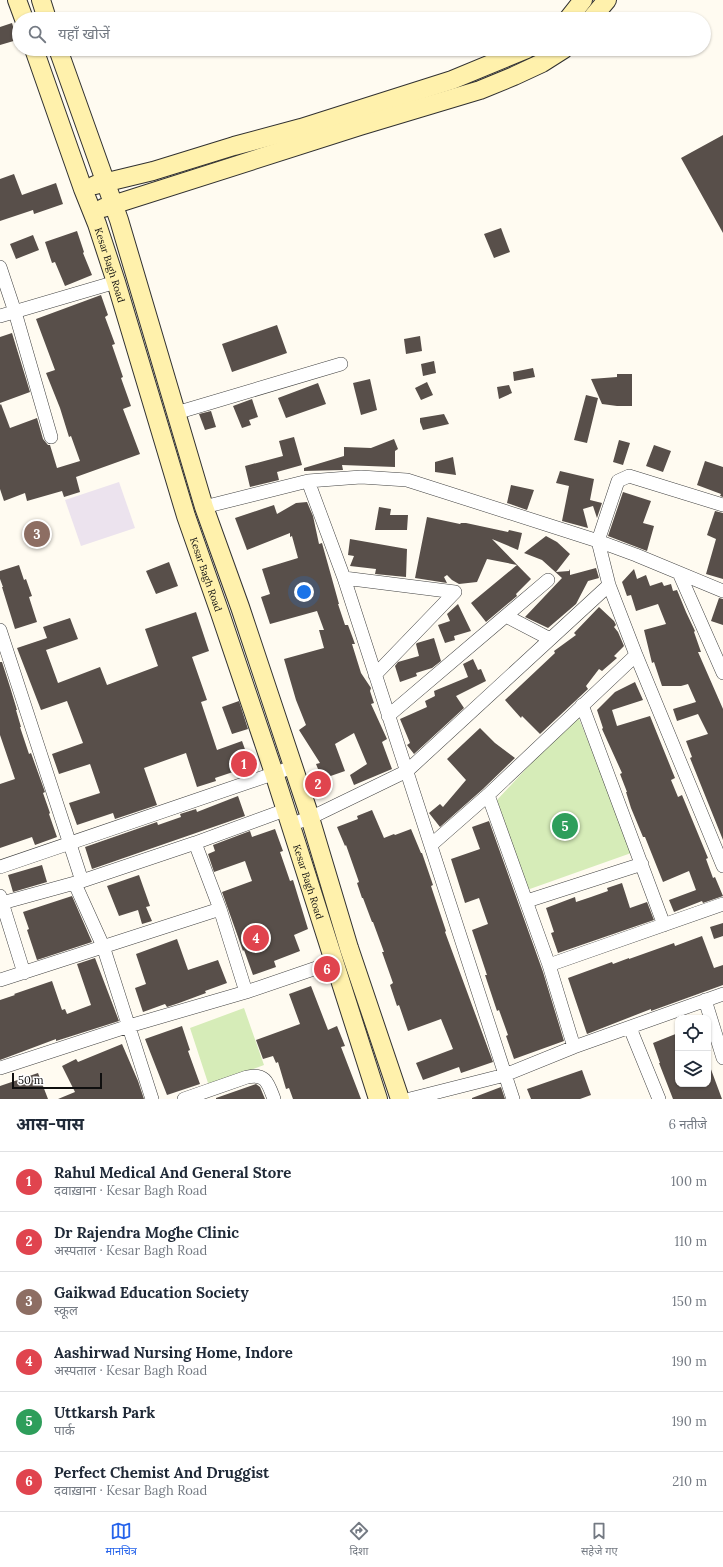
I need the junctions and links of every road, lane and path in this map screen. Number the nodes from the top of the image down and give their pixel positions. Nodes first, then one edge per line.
1 (17, 0) edge
2 (41, 0) edge
3 (583, 0) edge
4 (607, 0) edge
5 (21, 12) edge
6 (45, 12) edge
7 (574, 12) edge
8 (597, 12) edge
9 (36, 56) edge
10 (61, 56) edge
11 (509, 56) edge
12 (553, 56) edge
13 (106, 182) junction
14 (83, 189) junction
15 (114, 204) junction
16 (92, 212) junction
17 (0, 267) edge
18 (116, 282) junction
19 (15, 312) junction
20 (0, 316) edge
21 (341, 364) dead end
22 (176, 413) junction
23 (51, 437) dead end
24 (308, 481) junction
25 (723, 505) edge
26 (204, 508) junction
27 (598, 541) junction
28 (679, 573) junction
29 (344, 578) junction
30 (548, 580) dead end
31 (609, 585) junction
32 (723, 591) edge
33 (506, 616) junction
34 (0, 630) edge
35 (550, 639) junction
36 (636, 655) junction
37 (722, 671) edge
38 (375, 675) junction
39 (582, 705) junction
40 (388, 716) junction
41 (293, 767) junction
42 (407, 770) junction
43 (274, 773) junction
44 (488, 794) junction
45 (287, 818) junction
46 (310, 818) junction
47 (195, 843) junction
48 (70, 844) junction
49 (432, 845) junction
50 (642, 864) junction
51 (723, 866) edge
52 (0, 867) edge
53 (79, 882) junction
54 (1, 899) edge
55 (527, 901) junction
56 (723, 904) edge
57 (220, 909) junction
58 (664, 925) junction
59 (103, 946) junction
60 (334, 962) junction
61 (549, 964) junction
62 (24, 973) junction
63 (0, 980) edge
64 (246, 992) junction
65 (723, 994) edge
66 (705, 1000) junction
67 (129, 1026) junction
68 (630, 1028) junction
69 (574, 1047) junction
70 (723, 1058) edge
71 (0, 1068) edge
72 (504, 1074) junction
73 (152, 1099) edge
74 (184, 1099) edge
75 (274, 1099) edge
76 (378, 1099) edge
77 (400, 1099) edge
78 (410, 1099) edge
79 (513, 1099) edge
80 (658, 1099) edge

1 - 5 main road
2 - 6 main road
3 - 7 main road
4 - 8 main road
9 - 14 main road, Kesar Bagh Road
10 - 13 main road, Kesar Bagh Road
11 - 13 main road
12 - 15 main road
13 - 14 main road
13 - 15 main road, Kesar Bagh Road
14 - 16 main road, Kesar Bagh Road
15 - 16 main road
15 - 22 main road, Kesar Bagh Road
16 - 18 main road, Kesar Bagh Road
17 - 19 street
18 - 19 street
18 - 43 main road, Kesar Bagh Road
19 - 20 street
19 - 23 street
21 - 22 street
22 - 26 main road, Kesar Bagh Road
24 - 26 street
24 - 27 street
24 - 29 street
25 - 27 street
26 - 41 main road, Kesar Bagh Road
27 - 28 street
27 - 31 street
28 - 32 street
28 - 37 street
29 - 38 street
29 - 38 street
30 - 33 street
31 - 35 street
31 - 36 street
33 - 35 street
33 - 40 street
34 - 48 street
35 - 42 street
36 - 39 street
36 - 51 street
38 - 40 street
39 - 44 street
39 - 50 street
40 - 42 street
41 - 43 street
41 - 46 main road, Kesar Bagh Road
42 - 46 street
42 - 49 street
43 - 45 main road, Kesar Bagh Road
43 - 48 street
44 - 49 street
44 - 55 street
45 - 46 street
45 - 47 street
45 - 60 main road, Kesar Bagh Road
46 - 77 main road, Kesar Bagh Road
47 - 53 street
47 - 57 street
48 - 52 street
48 - 53 street
49 - 72 street
50 - 55 street
50 - 58 street
53 - 54 street
53 - 59 street
54 - 62 street
55 - 61 street
56 - 58 street
57 - 59 street
57 - 64 street
58 - 61 street
59 - 62 street
59 - 67 street
60 - 64 street
60 - 76 main road, Kesar Bagh Road
61 - 69 street
62 - 63 street
64 - 67 street
65 - 66 street
66 - 68 street
66 - 70 street
67 - 71 street
67 - 73 street
68 - 69 street
68 - 80 street
69 - 72 street
72 - 78 street
72 - 79 street
74 - 75 street

